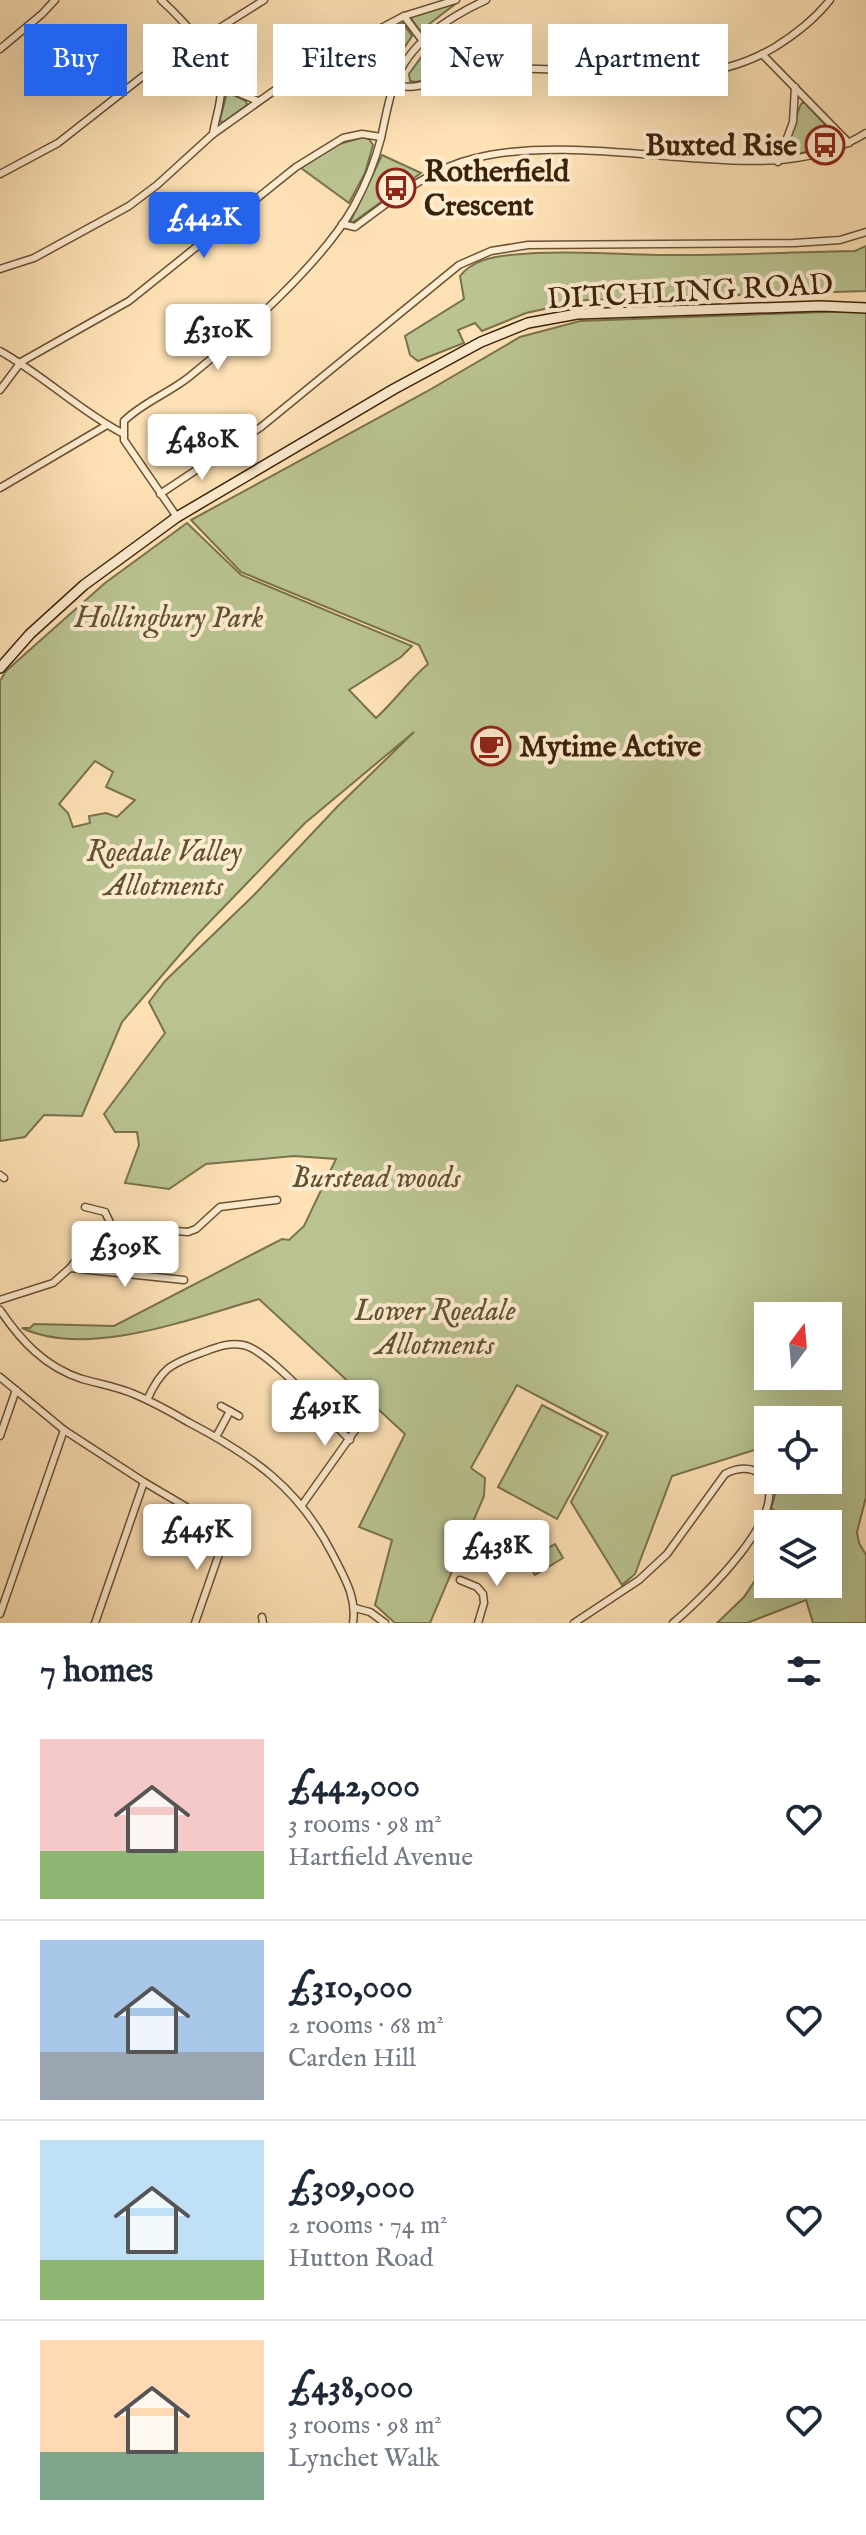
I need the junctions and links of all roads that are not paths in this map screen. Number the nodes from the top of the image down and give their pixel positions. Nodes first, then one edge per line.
1 (55, 0) edge
2 (161, 0) edge
3 (264, 0) edge
4 (456, 0) edge
5 (486, 0) edge
6 (830, 0) edge
7 (404, 16) junction
8 (187, 24) edge
9 (225, 24) edge
10 (443, 24) edge
11 (421, 39) edge
12 (421, 41) edge
13 (0, 49) edge
14 (762, 54) junction
15 (405, 64) edge
16 (143, 76) edge
17 (795, 87) junction
18 (405, 88) edge
19 (220, 96) edge
20 (246, 96) edge
21 (391, 96) edge
22 (258, 101) junction
23 (866, 133) edge
24 (213, 134) junction
25 (381, 137) junction
26 (849, 143) junction
27 (778, 162) junction
28 (0, 174) edge
29 (342, 224) junction
30 (866, 232) edge
31 (0, 269) edge
32 (866, 308) edge
33 (0, 351) edge
34 (21, 362) junction
35 (0, 390) edge
36 (107, 425) junction
37 (122, 433) junction
38 (0, 488) edge
39 (160, 494) junction
40 (177, 517) junction
41 (0, 668) edge
42 (277, 1200) dead end
43 (85, 1207) dead end
44 (114, 1231) junction
45 (70, 1268) junction
46 (184, 1280) dead end
47 (0, 1300) edge
48 (0, 1310) edge
49 (0, 1377) edge
50 (16, 1390) junction
51 (147, 1400) junction
52 (221, 1406) dead end
53 (371, 1408) dead end
54 (230, 1411) junction
55 (239, 1416) dead end
56 (64, 1430) junction
57 (0, 1436) edge
58 (216, 1437) junction
59 (350, 1440) junction
60 (144, 1482) junction
61 (302, 1505) junction
62 (472, 1574) dead end
63 (460, 1580) dead end
64 (468, 1583) junction
65 (355, 1608) junction
66 (0, 1614) edge
67 (585, 1621) edge
68 (677, 1622) edge
69 (95, 1623) edge
70 (195, 1623) edge
71 (353, 1623) edge
72 (385, 1623) edge
73 (478, 1623) edge
74 (574, 1623) edge

1 - 13 street
2 - 8 street
3 - 9 street
4 - 7 street
5 - 10 street
6 - 14 street
7 - 11 street
7 - 22 street
12 - 15 street
14 - 17 street
14 - 18 street
16 - 28 street
17 - 26 street
17 - 27 street
19 - 24 street
20 - 22 street
21 - 25 street
22 - 24 street
23 - 26 street
24 - 31 street
25 - 29 street
25 - 34 street
26 - 27 street
27 - 29 street
29 - 37 street
30 - 39 street
32 - 40 street, DITCHLING ROAD
33 - 34 street
34 - 35 street
34 - 36 street
36 - 37 street
36 - 38 street
37 - 39 street
39 - 40 street
40 - 41 street, DITCHLING ROAD
42 - 44 street
43 - 44 street
44 - 45 street
45 - 46 street
45 - 47 street
48 - 51 street
49 - 50 street
50 - 56 street
50 - 57 street
51 - 58 street
51 - 59 street
52 - 54 street
53 - 59 street
54 - 55 street
54 - 58 street
56 - 60 street
56 - 66 street
58 - 61 street
59 - 61 street
60 - 69 street
60 - 70 street
61 - 65 street
62 - 64 street
63 - 64 street
64 - 73 street
65 - 71 street
65 - 72 street
67 - 68 street
67 - 74 street

